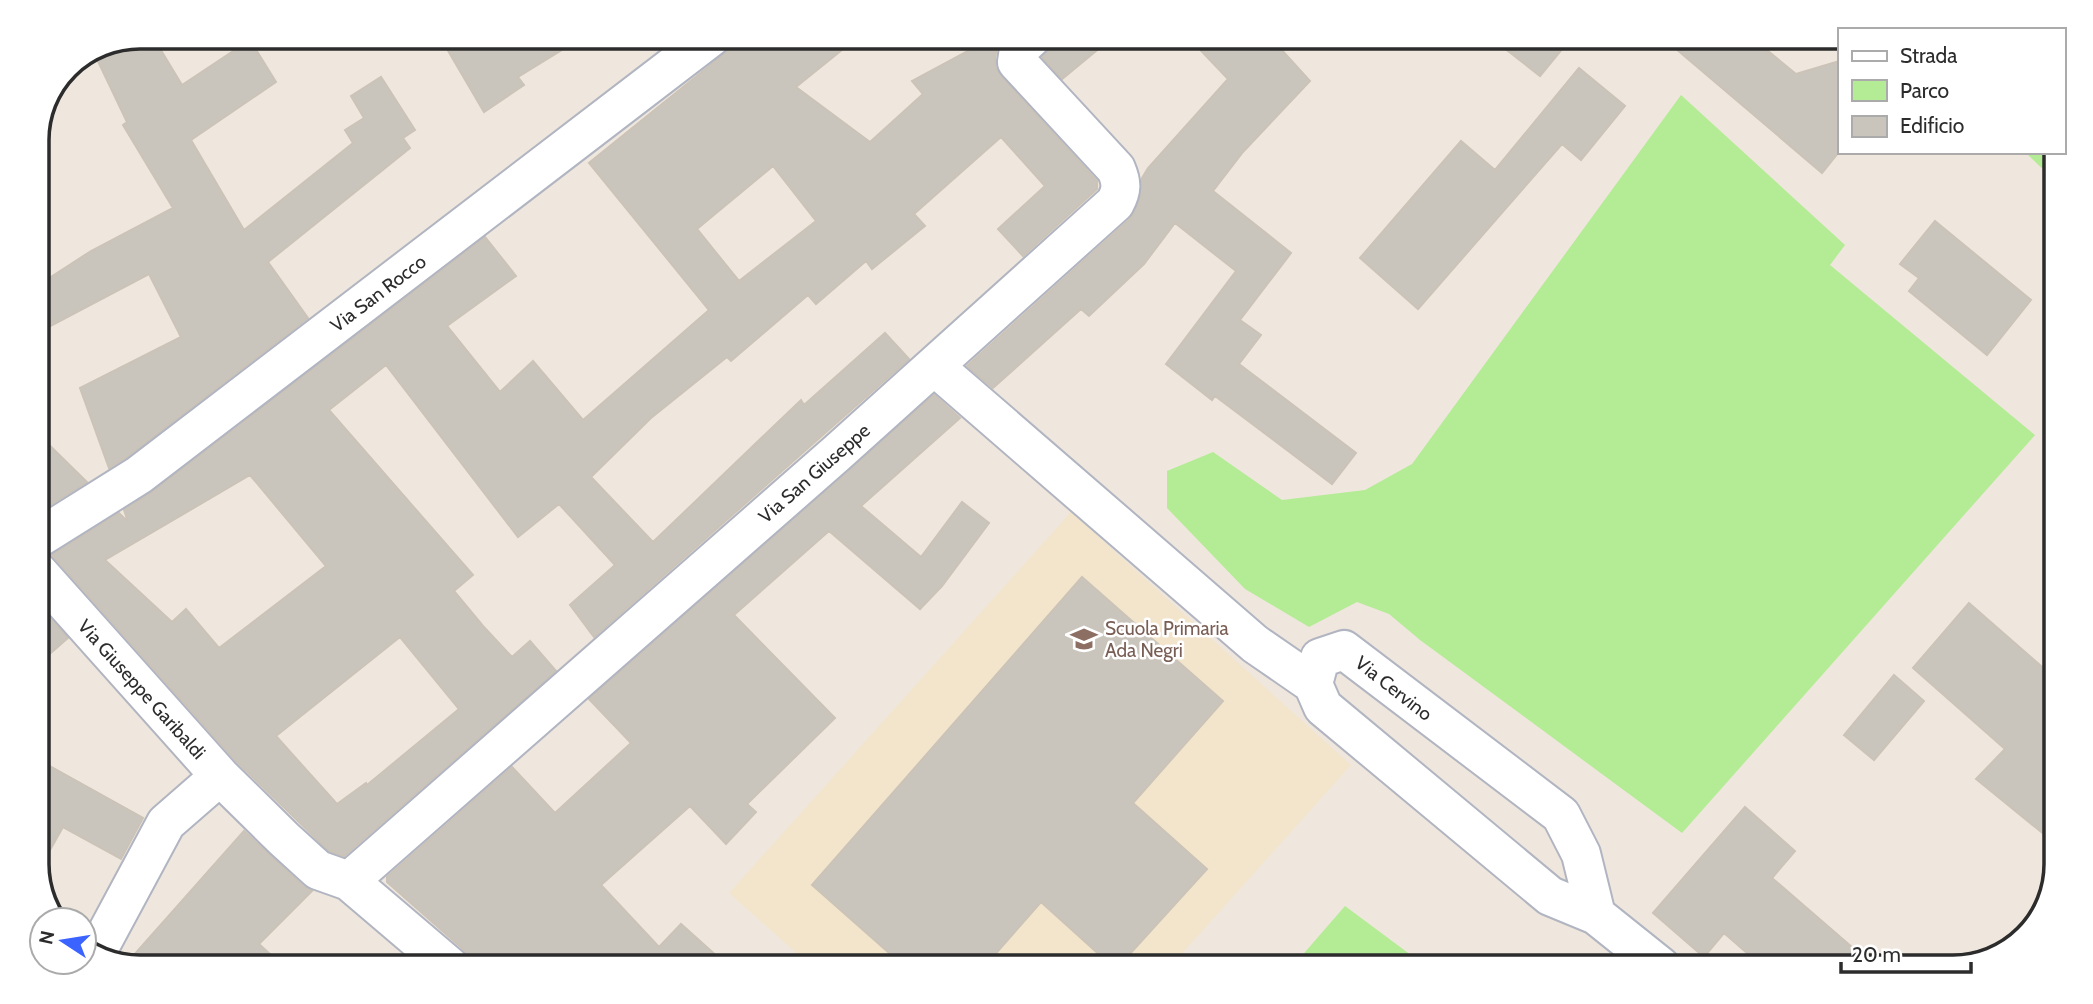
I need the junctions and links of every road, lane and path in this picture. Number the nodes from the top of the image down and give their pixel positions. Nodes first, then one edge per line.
1 (695, 49) edge
2 (1019, 49) edge
3 (934, 366) junction
4 (49, 531) edge
5 (49, 584) edge
6 (1313, 684) junction
7 (220, 776) junction
8 (349, 881) junction
9 (1596, 915) junction
10 (100, 946) edge
11 (436, 955) edge
12 (1646, 955) edge

1 - 4 street, Via San Rocco
2 - 3 street, Via San Giuseppe
3 - 6 street
3 - 8 street, Via San Giuseppe
5 - 7 street, Via Giuseppe Garibaldi
6 - 9 street
6 - 9 street, Via Cervino
7 - 8 street, Via Giuseppe Garibaldi
7 - 10 street
8 - 11 street, Via Giuseppe Garibaldi
9 - 12 street

